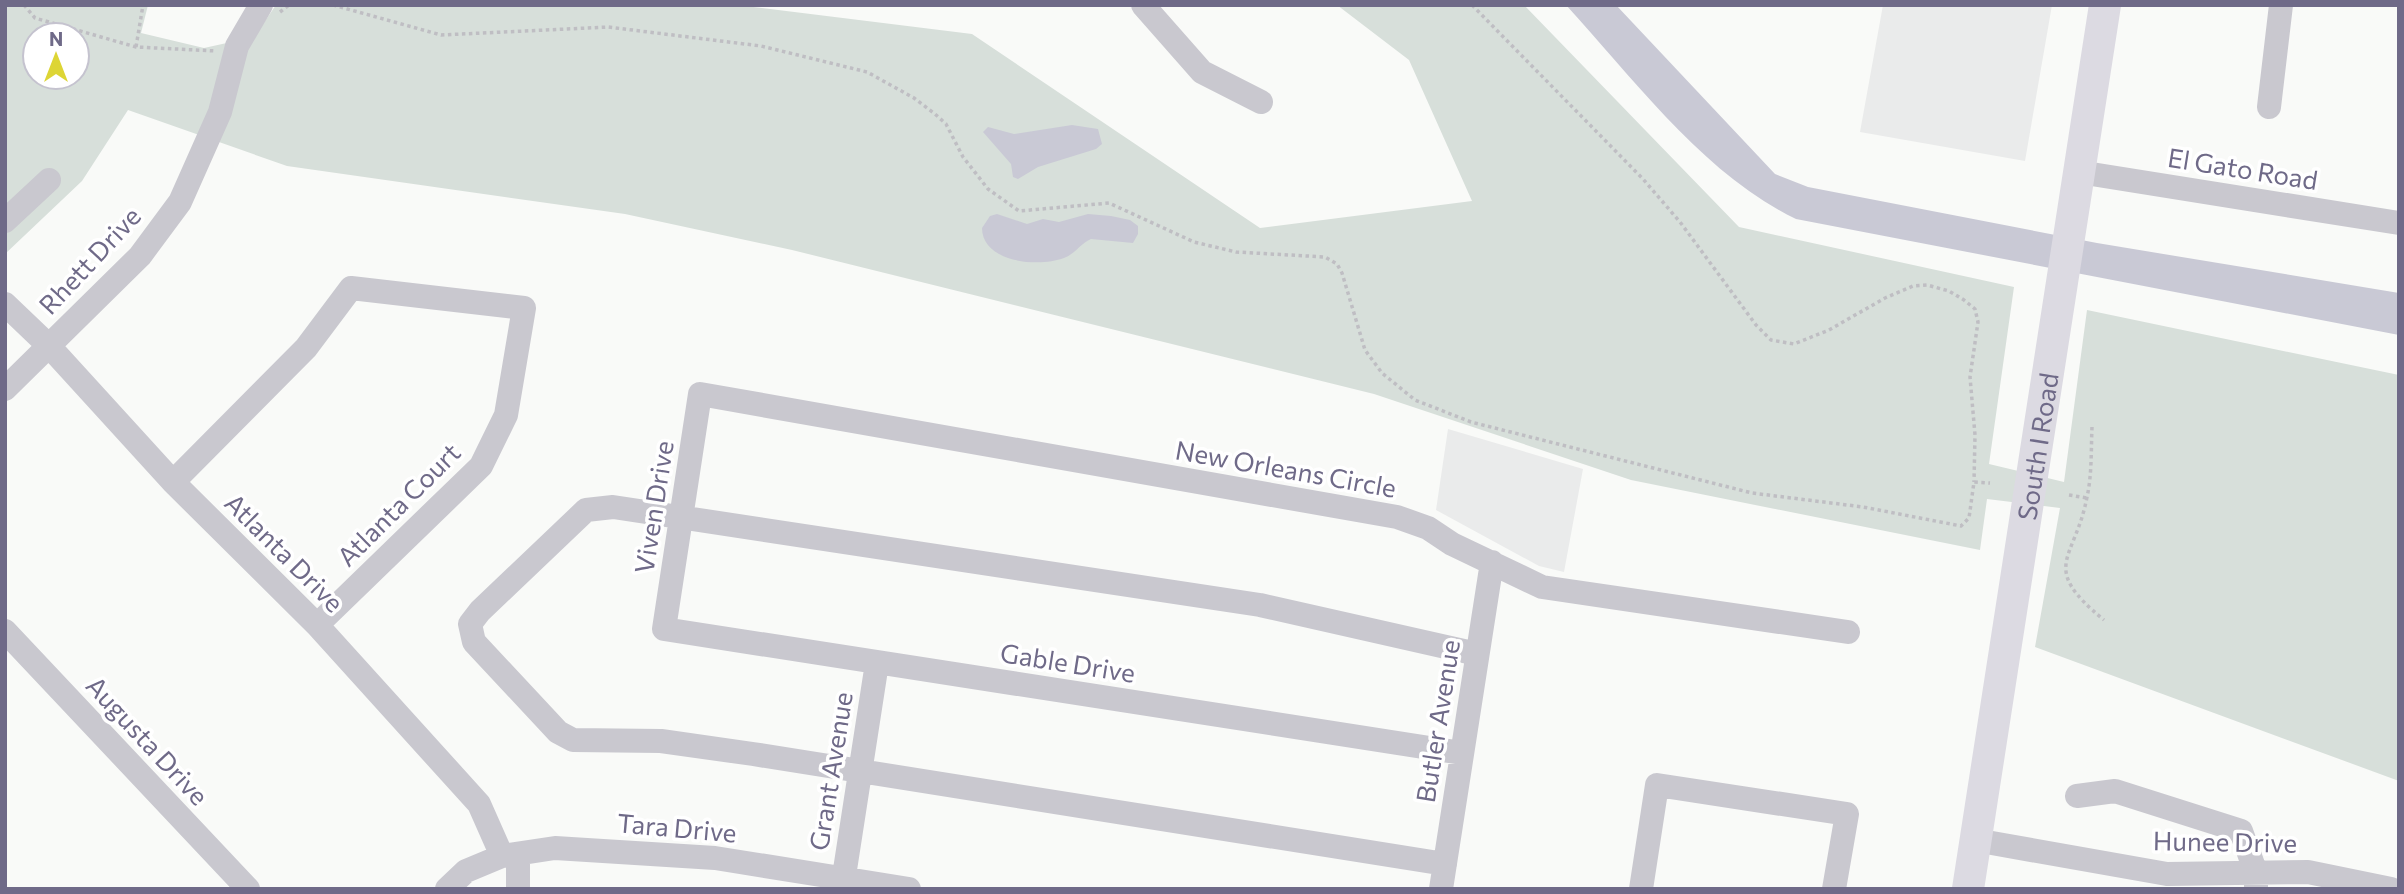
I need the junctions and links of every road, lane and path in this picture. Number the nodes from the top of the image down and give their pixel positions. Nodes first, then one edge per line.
1 (24, 5) edge
2 (143, 5) edge
3 (261, 5) edge
4 (333, 5) edge
5 (1143, 5) edge
6 (1472, 5) edge
7 (2105, 5) edge
8 (2281, 5) edge
9 (136, 47) junction
10 (221, 52) dead end
11 (1261, 102) dead end
12 (2269, 107) dead end
13 (2079, 172) junction
14 (49, 180) dead end
15 (5, 221) edge
16 (2399, 223) edge
17 (5, 304) edge
18 (49, 345) junction
19 (5, 388) edge
20 (700, 394) joint
21 (2092, 427) dead end
22 (173, 482) junction
23 (1974, 482) junction
24 (1990, 483) dead end
25 (2069, 495) dead end
26 (2087, 498) junction
27 (681, 517) junction
28 (1492, 562) junction
29 (2104, 620) dead end
30 (317, 625) junction
31 (664, 629) joint
32 (5, 631) edge
33 (1848, 632) dead end
34 (1477, 654) junction
35 (877, 663) junction
36 (1462, 753) junction
37 (860, 773) junction
38 (2077, 796) dead end
39 (1975, 841) junction
40 (510, 855) junction
41 (1445, 864) junction
42 (2256, 881) edge
43 (843, 884) edge
44 (248, 889) edge
45 (447, 889) edge
46 (518, 889) edge
47 (909, 889) edge
48 (1441, 889) edge
49 (1641, 889) edge
50 (1834, 889) edge
51 (1968, 889) edge
52 (2391, 889) edge

1 - 9 path
2 - 9 path
3 - 18 street, Rhett Drive
4 - 23 path
5 - 11 street
6 - 23 path
7 - 13 main road, South I Road
8 - 12 street
9 - 10 path
13 - 16 street, El Gato Road
13 - 39 main road, South I Road
14 - 15 street
17 - 18 street, Atlanta Drive
18 - 19 street, Rhett Drive
18 - 22 street, Atlanta Drive
20 - 27 street, Viven Drive
20 - 28 street, New Orleans Circle
21 - 26 path
22 - 30 street, Atlanta Drive
22 - 30 street, Atlanta Court
23 - 24 path
25 - 26 path
26 - 29 path
27 - 31 street, Viven Drive
27 - 34 street
27 - 37 street
28 - 33 street, New Orleans Circle
28 - 34 street, Butler Avenue
30 - 40 street, Atlanta Drive
31 - 35 street, Gable Drive
32 - 44 street, Augusta Drive
34 - 36 street, Butler Avenue
35 - 36 street, Gable Drive
35 - 37 street, Grant Avenue
36 - 41 street, Butler Avenue
37 - 41 street
37 - 43 street, Grant Avenue
38 - 42 street
39 - 42 street, Hunee Drive
39 - 51 main road, South I Road
40 - 43 street, Tara Drive
40 - 45 street, Tara Drive
40 - 46 street
41 - 48 street, Butler Avenue
42 - 52 street, Hunee Drive
43 - 47 street, Tara Drive
49 - 50 street

